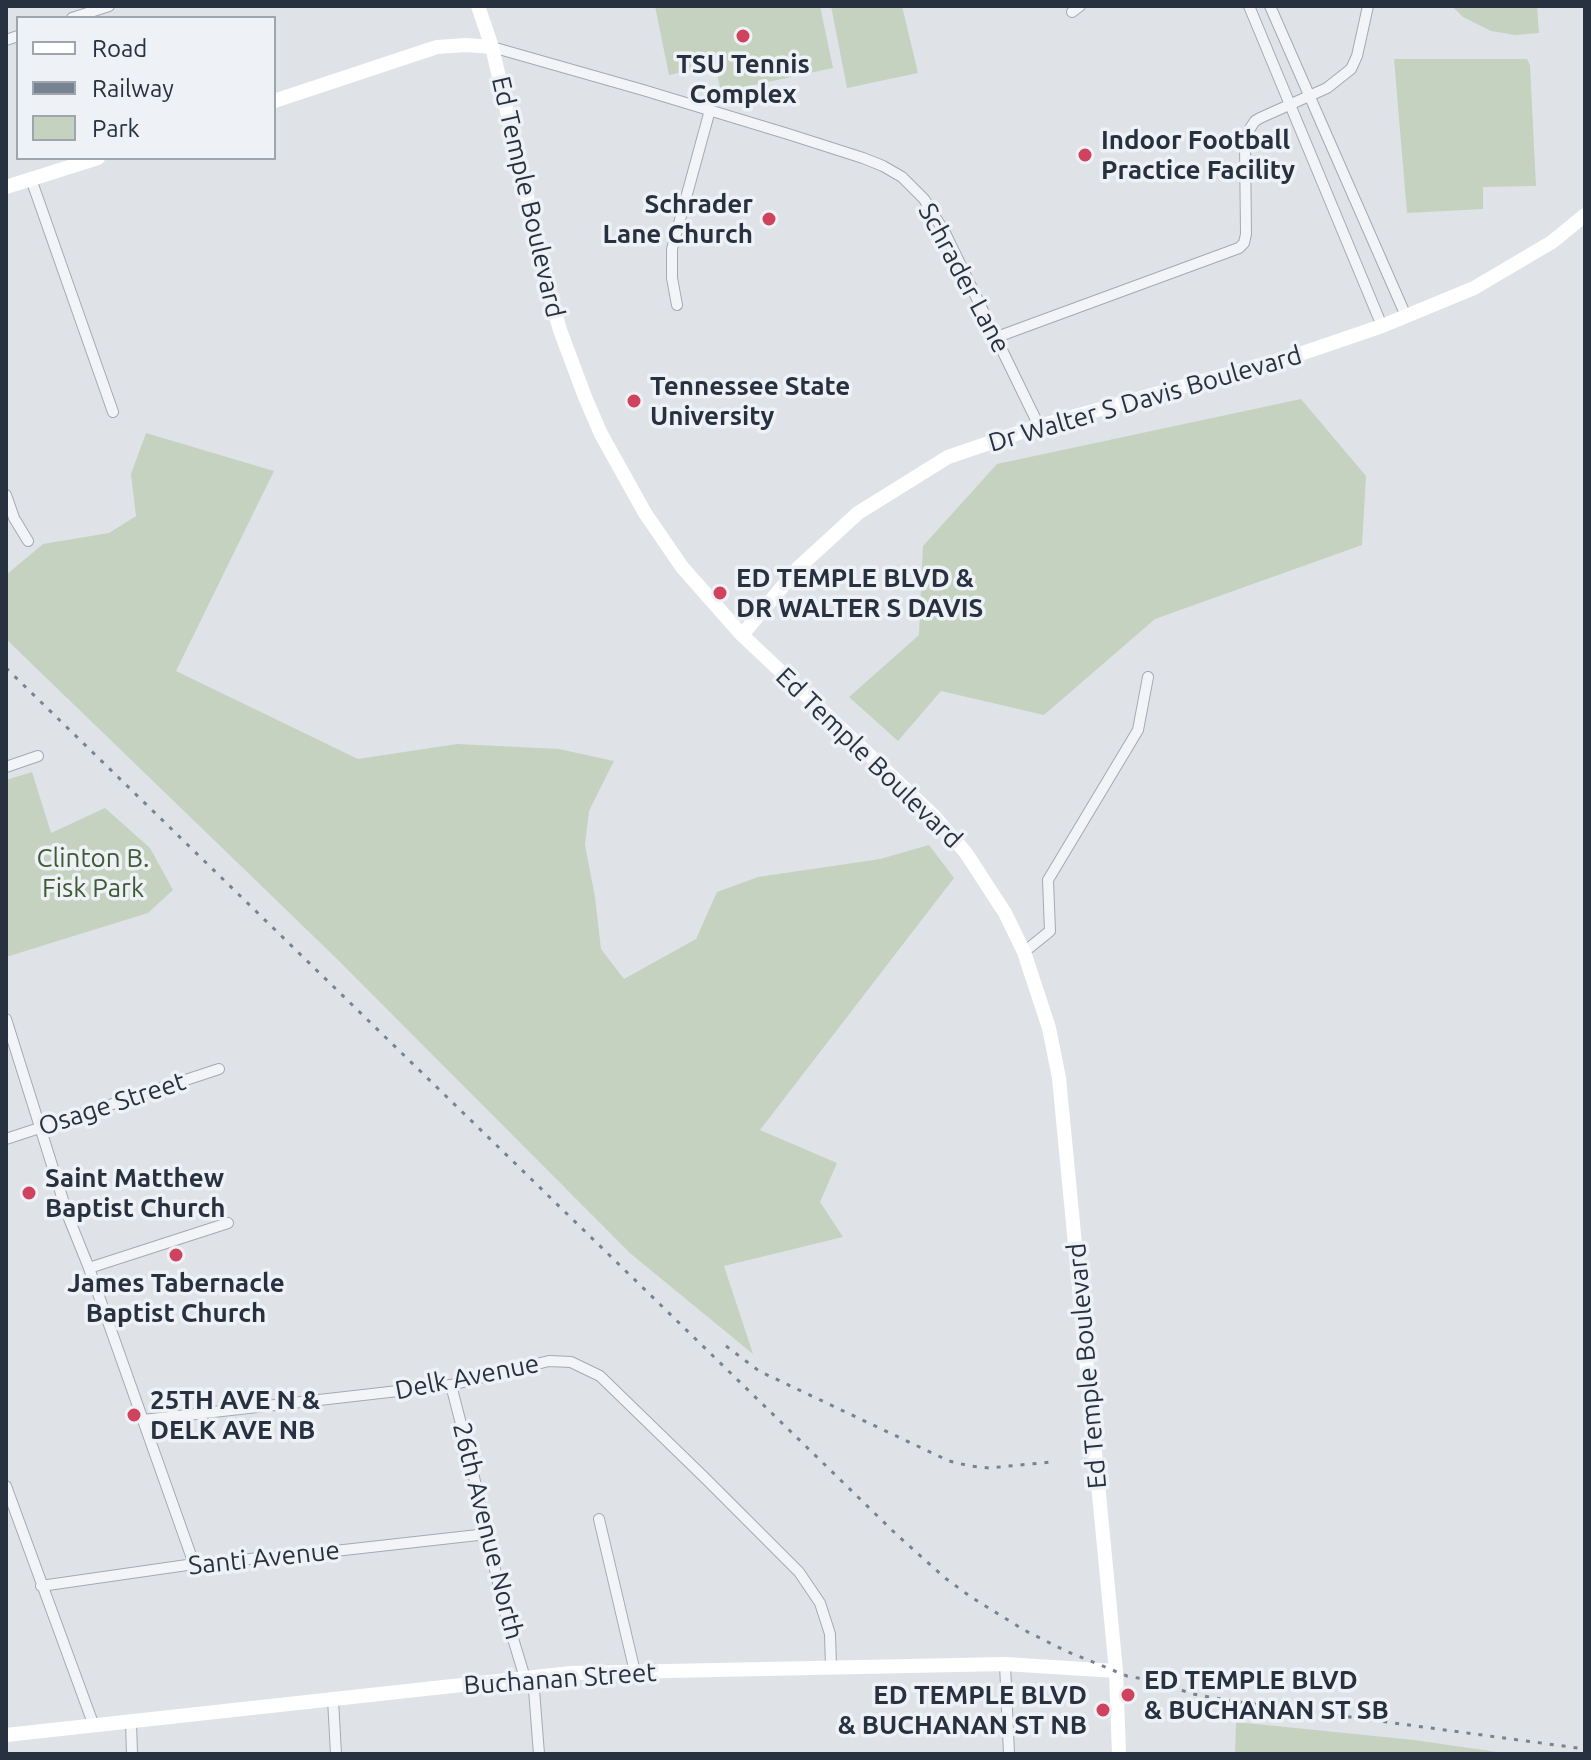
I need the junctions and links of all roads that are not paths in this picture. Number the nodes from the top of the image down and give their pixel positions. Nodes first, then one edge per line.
1 (109, 6) edge
2 (478, 6) edge
3 (1249, 6) edge
4 (1270, 6) edge
5 (1368, 6) edge
6 (78, 16) edge
7 (492, 47) junction
8 (1310, 95) junction
9 (276, 100) edge
10 (1290, 104) junction
11 (710, 110) junction
12 (92, 160) edge
13 (31, 179) junction
14 (6, 187) edge
15 (1585, 215) edge
16 (677, 305) dead end
17 (1406, 316) junction
18 (1382, 326) junction
19 (997, 337) junction
20 (113, 412) dead end
21 (1039, 426) junction
22 (6, 495) edge
23 (28, 541) dead end
24 (742, 635) junction
25 (1148, 677) dead end
26 (38, 756) dead end
27 (6, 767) edge
28 (1024, 952) junction
29 (6, 1019) edge
30 (219, 1069) dead end
31 (40, 1127) junction
32 (6, 1139) edge
33 (228, 1223) dead end
34 (89, 1268) junction
35 (451, 1385) junction
36 (143, 1420) junction
37 (6, 1486) edge
38 (599, 1519) dead end
39 (487, 1534) junction
40 (194, 1564) junction
41 (41, 1586) junction
42 (1005, 1664) junction
43 (831, 1667) junction
44 (1116, 1671) junction
45 (635, 1672) junction
46 (529, 1678) junction
47 (333, 1699) junction
48 (131, 1722) junction
49 (94, 1726) junction
50 (6, 1735) edge
51 (132, 1754) edge
52 (336, 1754) edge
53 (539, 1754) edge
54 (1009, 1754) edge
55 (1119, 1754) edge

1 - 6 street
2 - 7 main road, Ed Temple Boulevard
3 - 10 street
4 - 8 street
5 - 8 street
7 - 9 main road
7 - 11 street, Schrader Lane
7 - 24 main road, Ed Temple Boulevard
8 - 10 street
8 - 17 street
10 - 18 street
10 - 19 street
11 - 16 street
11 - 19 street, Schrader Lane
12 - 13 main road
13 - 14 main road
13 - 20 street
15 - 17 main road, Dr Walter S Davis Boulevard
17 - 18 main road, Dr Walter S Davis Boulevard
18 - 21 main road, Dr Walter S Davis Boulevard
19 - 21 street, Schrader Lane
21 - 24 main road, Dr Walter S Davis Boulevard
22 - 23 street
24 - 28 main road, Ed Temple Boulevard
25 - 28 street
26 - 27 street
28 - 44 main road, Ed Temple Boulevard
29 - 31 street
30 - 31 street, Osage Street
31 - 32 street, Osage Street
31 - 34 street
33 - 34 street
34 - 36 street
35 - 36 street, Delk Avenue
35 - 39 street, 26th Avenue North
35 - 43 street, Delk Avenue
36 - 40 street
37 - 41 street
38 - 45 street
39 - 40 street, Santi Avenue
39 - 46 street, 26th Avenue North
40 - 41 street, Santi Avenue
41 - 49 street
42 - 43 main road, Buchanan Street
42 - 44 main road, Buchanan Street
42 - 54 street
43 - 45 main road, Buchanan Street
44 - 55 main road, Ed Temple Boulevard
45 - 46 main road, Buchanan Street
46 - 47 main road, Buchanan Street
46 - 53 street, 26th Avenue North
47 - 48 main road, Buchanan Street
47 - 52 street
48 - 49 main road, Buchanan Street
48 - 51 street
49 - 50 main road, Buchanan Street

